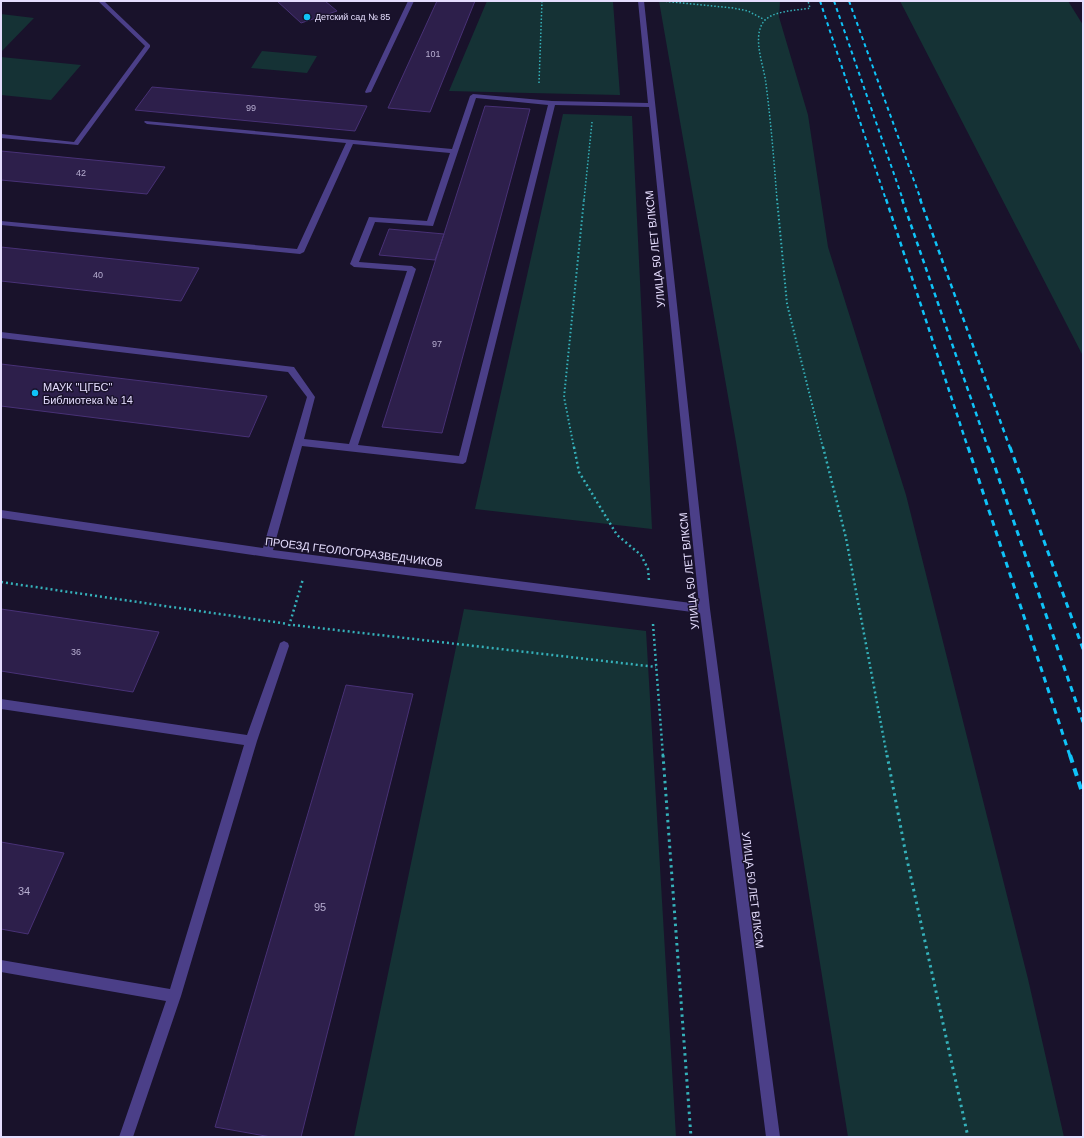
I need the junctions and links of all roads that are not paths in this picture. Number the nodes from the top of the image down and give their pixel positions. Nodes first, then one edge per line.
1 (101, 1) edge
2 (412, 1) edge
3 (640, 1) edge
4 (368, 92) dead end
5 (552, 103) junction
6 (652, 105) junction
7 (147, 122) dead end
8 (1, 136) edge
9 (350, 142) junction
10 (454, 151) junction
11 (1, 223) edge
12 (1, 335) edge
13 (299, 442) junction
14 (352, 448) junction
15 (1, 514) edge
16 (267, 553) junction
17 (704, 609) junction
18 (284, 646) road end
19 (1, 704) edge
20 (251, 741) junction
21 (1, 966) edge
22 (174, 996) junction
23 (126, 1137) edge
24 (773, 1137) edge

1 - 8 street
2 - 4 street
3 - 6 street, УЛИЦА 50 ЛЕТ ВЛКСМ
5 - 6 street
5 - 10 street
5 - 14 street
6 - 17 street, УЛИЦА 50 ЛЕТ ВЛКСМ
7 - 9 street
9 - 10 street
9 - 11 street
10 - 14 street
12 - 13 street
13 - 14 street
13 - 16 street
15 - 16 street, ПРОЕЗД ГЕОЛОГОРАЗВЕДЧИКОВ
16 - 17 street, ПРОЕЗД ГЕОЛОГОРАЗВЕДЧИКОВ
17 - 24 street, УЛИЦА 50 ЛЕТ ВЛКСМ
18 - 20 street
19 - 20 street
20 - 22 street
21 - 22 street
22 - 23 street

